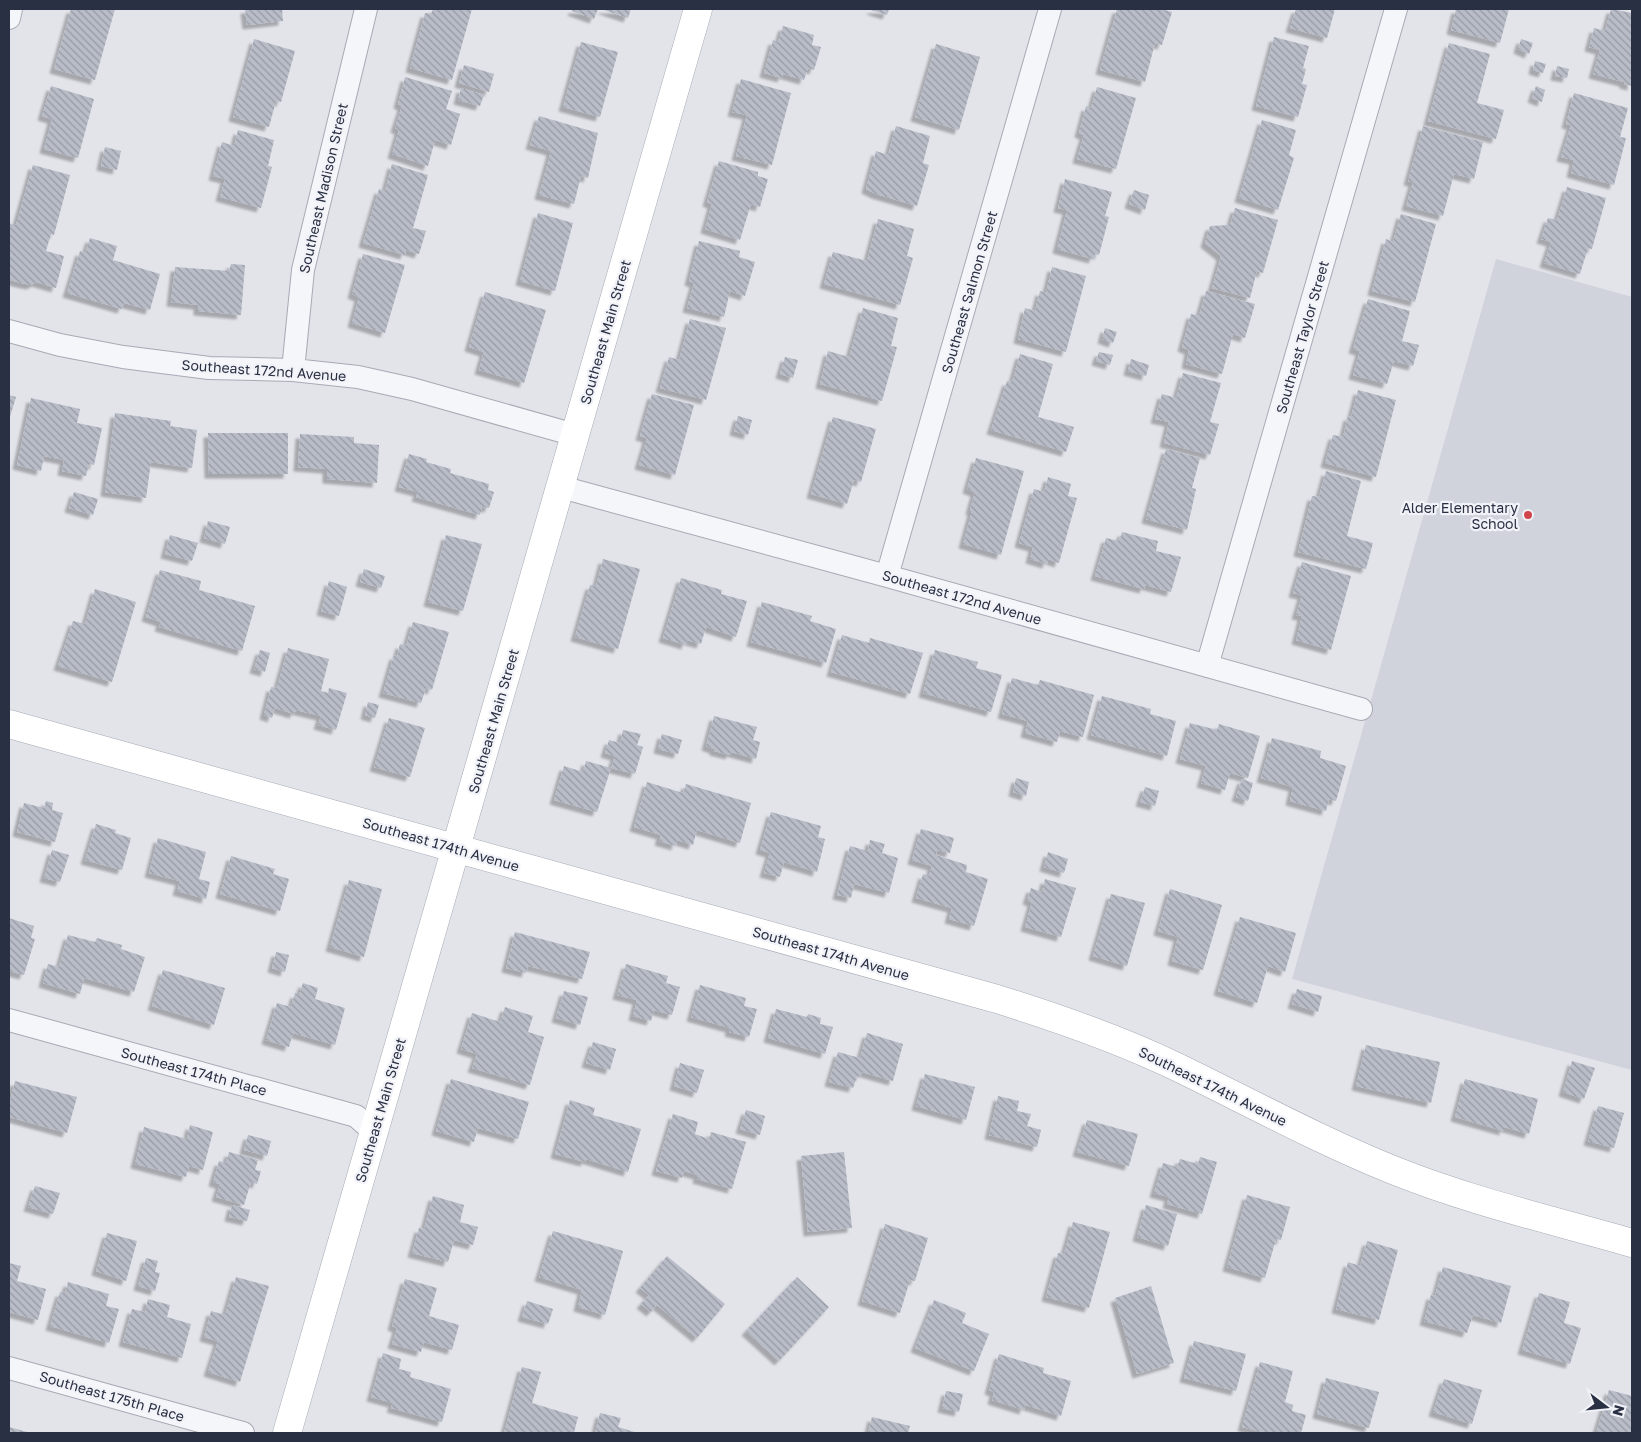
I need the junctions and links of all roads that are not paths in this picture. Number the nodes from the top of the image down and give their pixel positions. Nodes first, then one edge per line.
1 (11, 9) edge
2 (366, 9) edge
3 (698, 9) edge
4 (1050, 9) edge
5 (1396, 9) edge
6 (9, 18) edge
7 (9, 331) edge
8 (292, 370) junction
9 (575, 435) junction
10 (561, 487) junction
11 (887, 576) junction
12 (1207, 666) junction
13 (1362, 709) dead end
14 (9, 724) edge
15 (456, 848) junction
16 (9, 1020) edge
17 (374, 1132) junction
18 (1632, 1243) edge
19 (9, 1368) edge
20 (243, 1433) edge
21 (287, 1433) edge

1 - 6 street
2 - 8 street, Southeast Madison Street
3 - 9 street, Southeast Main Street
4 - 11 street, Southeast Salmon Street
5 - 12 street, Southeast Taylor Street
7 - 8 street, Southeast 172nd Avenue
8 - 9 street, Southeast 172nd Avenue
9 - 10 street, Southeast Main Street
10 - 11 street, Southeast 172nd Avenue
10 - 15 street, Southeast Main Street
11 - 12 street, Southeast 172nd Avenue
12 - 13 street, Southeast 172nd Avenue
14 - 15 street, Southeast 174th Avenue
15 - 17 street, Southeast Main Street
15 - 18 street, Southeast 174th Avenue
16 - 17 street, Southeast 174th Place
17 - 21 street, Southeast Main Street
19 - 20 street, Southeast 175th Place

